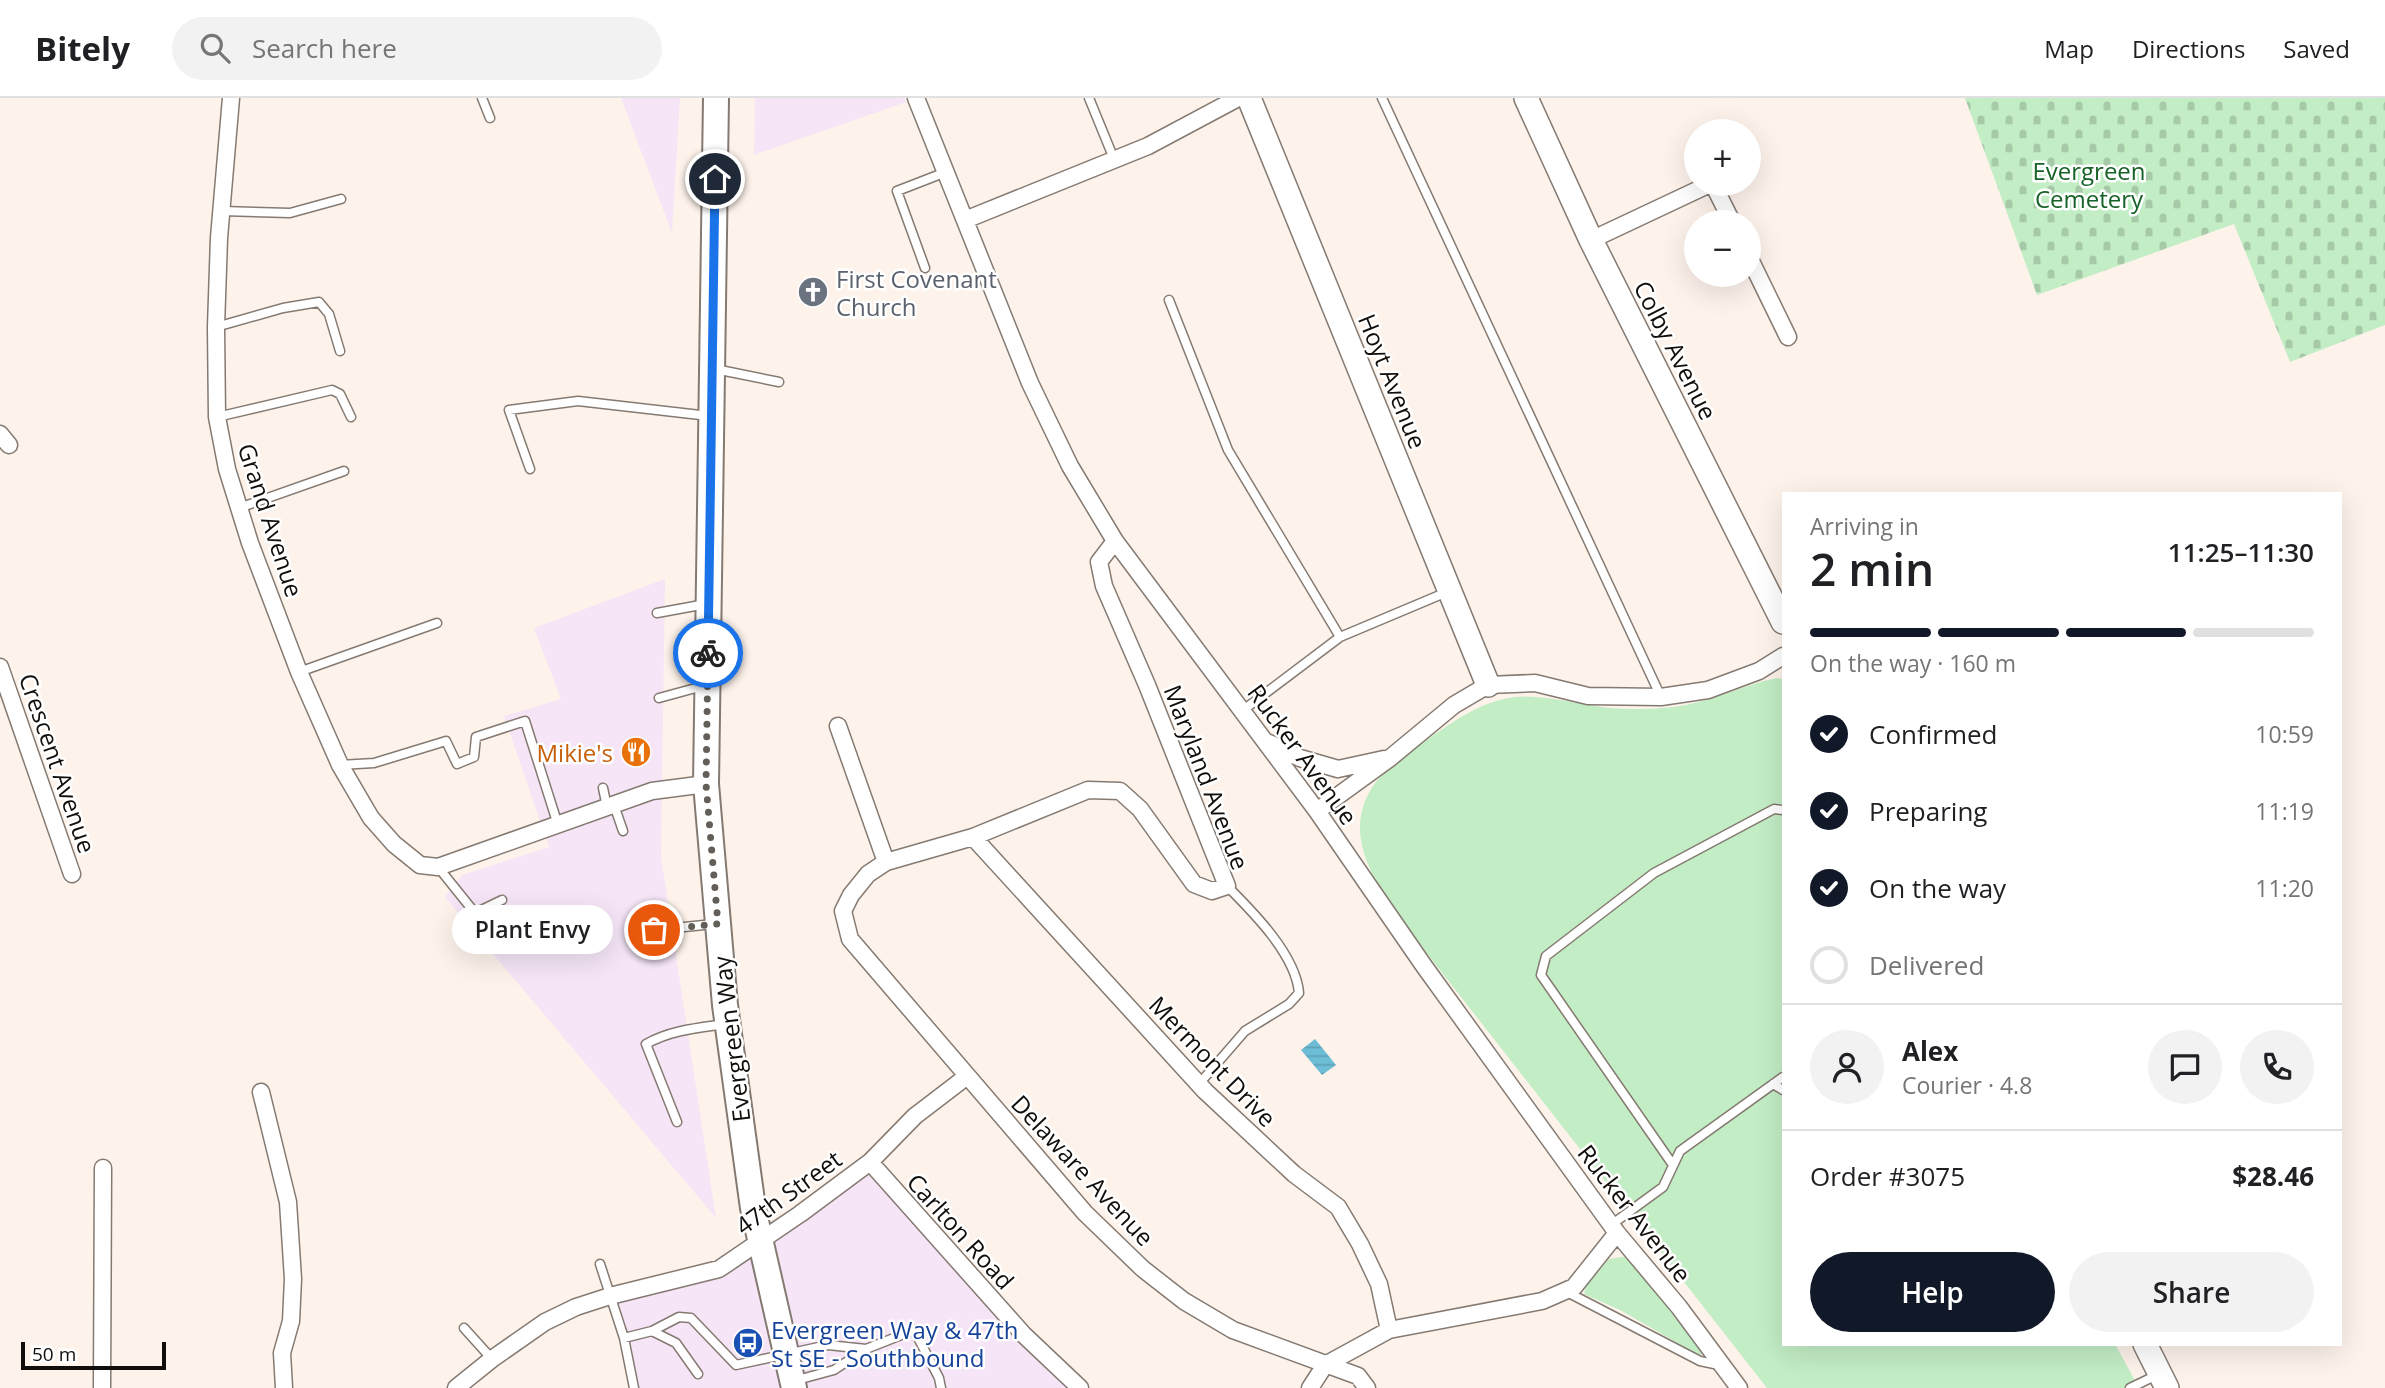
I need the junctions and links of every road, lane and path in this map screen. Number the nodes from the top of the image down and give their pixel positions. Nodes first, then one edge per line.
1 (231, 98) edge
2 (482, 98) edge
3 (716, 98) edge
4 (916, 98) edge
5 (1090, 98) edge
6 (1238, 98) edge
7 (1249, 98) edge
8 (1382, 98) edge
9 (1526, 98) edge
10 (490, 118) dead end
11 (1114, 159) junction
12 (946, 172) junction
13 (1686, 196) edge
14 (341, 199) dead end
15 (222, 211) junction
16 (965, 220) junction
17 (1591, 240) junction
18 (925, 268) dead end
19 (1761, 282) edge
20 (1169, 300) dead end
21 (216, 327) junction
22 (1788, 337) dead end
23 (340, 351) dead end
24 (712, 368) junction
25 (779, 382) dead end
26 (712, 416) junction
27 (217, 417) junction
28 (351, 417) dead end
29 (530, 469) dead end
30 (344, 471) dead end
31 (239, 508) junction
32 (1115, 541) junction
33 (1450, 591) junction
34 (709, 603) junction
35 (657, 613) dead end
36 (1782, 620) edge
37 (437, 623) dead end
38 (1340, 637) junction
39 (1782, 657) edge
40 (0, 667) edge
41 (299, 672) junction
42 (708, 684) junction
43 (1488, 685) junction
44 (1661, 697) junction
45 (659, 698) dead end
46 (1242, 711) junction
47 (838, 726) dead end
48 (1265, 740) junction
49 (1390, 758) junction
50 (340, 765) junction
51 (706, 784) junction
52 (603, 789) dead end
53 (610, 806) junction
54 (1782, 810) edge
55 (1317, 811) junction
56 (558, 825) junction
57 (622, 831) dead end
58 (973, 837) junction
59 (886, 862) junction
60 (438, 867) junction
61 (72, 874) dead end
62 (1227, 886) junction
63 (502, 900) dead end
64 (718, 924) junction
65 (654, 930) dead end
66 (850, 939) joint
67 (728, 1023) junction
68 (967, 1077) junction
69 (1782, 1078) edge
70 (1199, 1084) junction
71 (1773, 1084) junction
72 (1782, 1089) edge
73 (261, 1092) dead end
74 (677, 1122) dead end
75 (870, 1162) junction
76 (1673, 1165) junction
77 (103, 1168) dead end
78 (1614, 1229) junction
79 (760, 1242) junction
80 (600, 1264) dead end
81 (1565, 1291) junction
82 (610, 1296) junction
83 (464, 1328) dead end
84 (1390, 1330) junction
85 (652, 1331) junction
86 (624, 1338) junction
87 (2146, 1346) edge
88 (866, 1349) junction
89 (786, 1353) junction
90 (492, 1359) junction
91 (1325, 1364) junction
92 (1723, 1365) junction
93 (698, 1374) dead end
94 (2163, 1381) edge
95 (793, 1385) edge
96 (102, 1388) edge
97 (284, 1388) edge
98 (456, 1388) edge
99 (634, 1388) edge
100 (942, 1388) edge
101 (1080, 1388) edge
102 (1310, 1388) edge
103 (1367, 1388) edge
104 (1739, 1388) edge
105 (2130, 1388) edge

1 - 15 street, Grand Avenue
2 - 10 lane
3 - 24 main road, Evergreen Way
4 - 12 street, Rucker Avenue
5 - 11 lane
6 - 11 street
7 - 33 street, Hoyt Avenue
8 - 44 lane
9 - 17 street, Colby Avenue
11 - 16 street
12 - 16 street, Rucker Avenue
12 - 18 lane
13 - 17 street
14 - 15 lane
15 - 21 street, Grand Avenue
16 - 32 street, Rucker Avenue
17 - 36 street, Colby Avenue
19 - 22 street
20 - 38 lane
21 - 23 lane
21 - 27 street, Grand Avenue
24 - 25 lane
24 - 26 main road, Evergreen Way
26 - 29 lane
26 - 34 main road, Evergreen Way
27 - 28 lane
27 - 31 street, Grand Avenue
30 - 31 lane
31 - 41 street, Grand Avenue
32 - 46 street, Rucker Avenue
32 - 62 street, Maryland Avenue
33 - 38 lane
33 - 43 street, Hoyt Avenue
34 - 35 lane
34 - 42 main road, Evergreen Way
37 - 41 lane
38 - 46 lane
39 - 44 street
40 - 61 street, Crescent Avenue
41 - 50 street, Grand Avenue
42 - 45 lane
42 - 51 main road, Evergreen Way
43 - 44 street
43 - 49 street
46 - 48 street, Rucker Avenue
47 - 59 street
48 - 49 street
48 - 55 street, Rucker Avenue
49 - 55 street
50 - 56 lane
50 - 60 street, Grand Avenue
51 - 53 street
51 - 64 main road, Evergreen Way
52 - 53 lane
53 - 56 street
53 - 57 lane
54 - 76 lane
55 - 78 street, Rucker Avenue
56 - 60 street
58 - 59 street, Maryland Avenue
58 - 62 street, Maryland Avenue
58 - 70 street, Mermont Drive
59 - 66 street, Maryland Avenue
60 - 63 lane
62 - 70 lane
64 - 65 lane
64 - 67 main road, Evergreen Way
66 - 68 street, Delaware Avenue
67 - 74 lane
67 - 79 main road, Evergreen Way
68 - 75 street, 47th Street
68 - 91 street, Delaware Avenue
69 - 71 lane
70 - 84 street, Mermont Drive
71 - 72 lane
71 - 76 lane
73 - 97 street
75 - 79 street, 47th Street
75 - 101 street, Carlton Road
76 - 78 lane
77 - 96 street
78 - 81 street
78 - 92 street, Rucker Avenue
79 - 82 street, 47th Street
79 - 89 main road, Evergreen Way
80 - 82 lane
81 - 84 street
81 - 92 lane
82 - 86 lane
82 - 90 street, 47th Street
83 - 90 lane
84 - 91 street
85 - 86 lane
85 - 89 lane
85 - 93 lane
86 - 99 lane
87 - 94 street
88 - 89 lane
88 - 95 lane
88 - 100 lane
89 - 95 main road, Evergreen Way
90 - 98 street, 47th Street
91 - 102 street
91 - 103 street, Delaware Avenue
92 - 104 street, Rucker Avenue
94 - 105 lane

